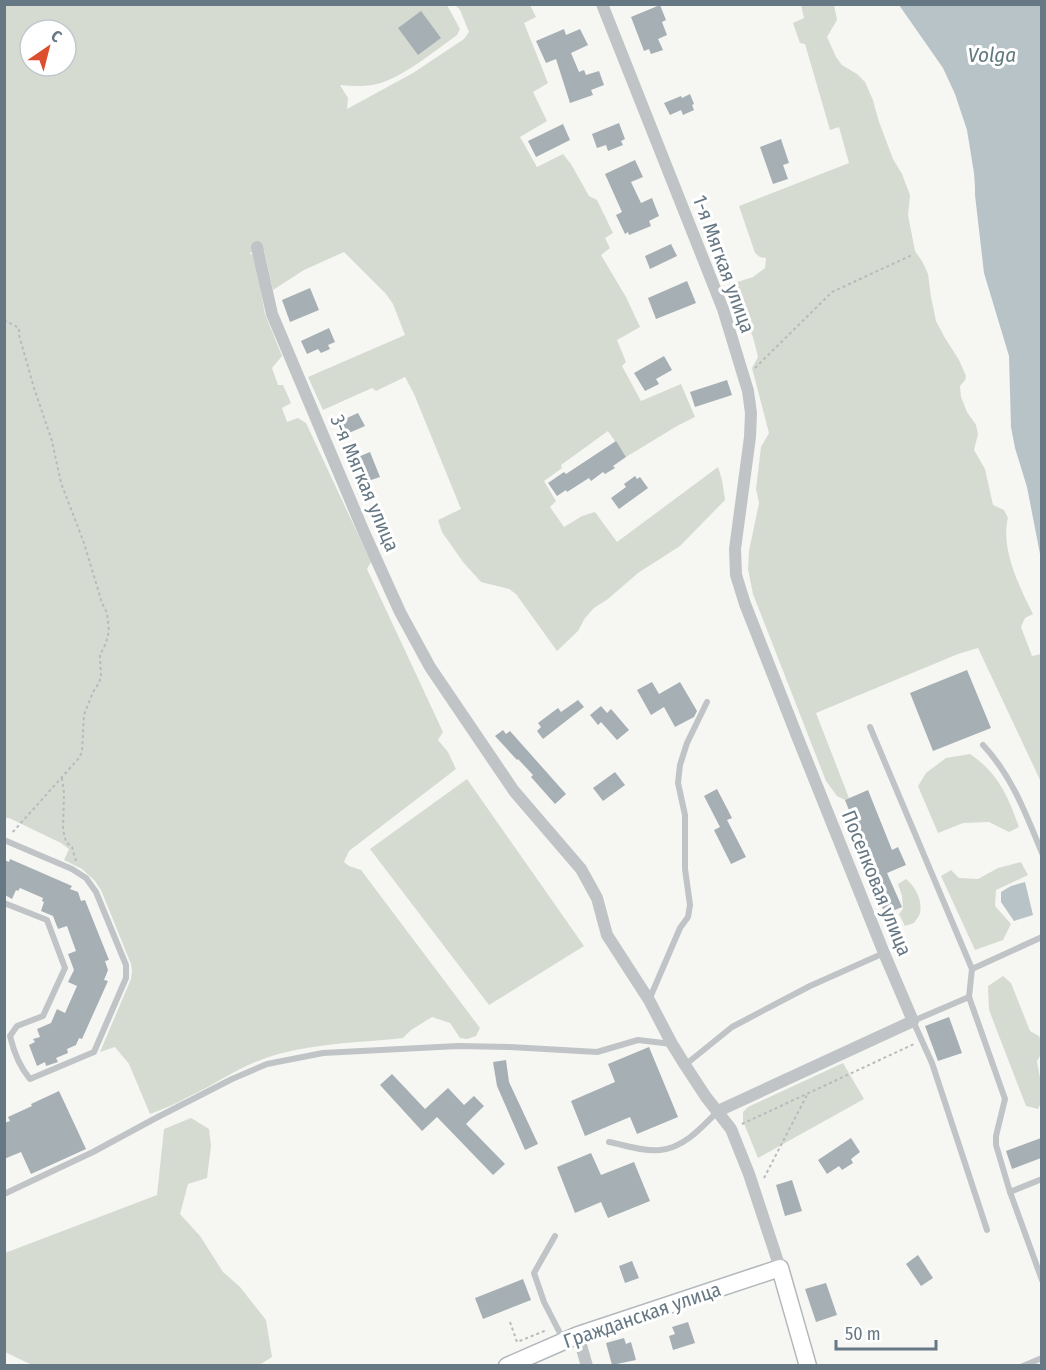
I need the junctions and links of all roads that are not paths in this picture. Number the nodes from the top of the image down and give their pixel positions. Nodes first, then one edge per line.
1 (602, 4) edge
2 (257, 247) dead end
3 (735, 549) joint
4 (707, 702) dead end
5 (870, 727) dead end
6 (983, 745) dead end
7 (5, 840) edge
8 (1041, 853) edge
9 (4, 903) edge
10 (1041, 937) edge
11 (884, 953) junction
12 (972, 969) junction
13 (969, 997) junction
14 (649, 1000) junction
15 (913, 1021) junction
16 (672, 1044) junction
17 (686, 1065) junction
18 (717, 1111) junction
19 (609, 1142) dead end
20 (1041, 1179) edge
21 (1010, 1191) junction
22 (4, 1194) edge
23 (987, 1230) dead end
24 (555, 1236) dead end
25 (780, 1268) junction
26 (1041, 1280) edge
27 (571, 1338) junction
28 (1041, 1358) edge
29 (507, 1365) edge
30 (587, 1365) edge
31 (807, 1365) edge
32 (1023, 1365) edge

1 - 3 street, 1-я Мягкая улица
2 - 14 street, 3-я Мягкая улица
3 - 11 street, Поселковая улица
4 - 14 lane
5 - 12 lane
6 - 8 lane
7 - 9 lane
10 - 12 lane
11 - 15 street, Поселковая улица
11 - 17 lane
12 - 13 lane
13 - 15 lane
13 - 21 lane
14 - 16 street
15 - 18 street
15 - 23 lane, Поселковая улица
16 - 17 street
16 - 22 lane
17 - 18 street
18 - 19 lane
18 - 25 street
20 - 21 lane
21 - 26 lane
24 - 27 lane
25 - 27 street, Гражданская улица
25 - 31 street
27 - 29 street, Гражданская улица
27 - 30 street
28 - 32 lane

